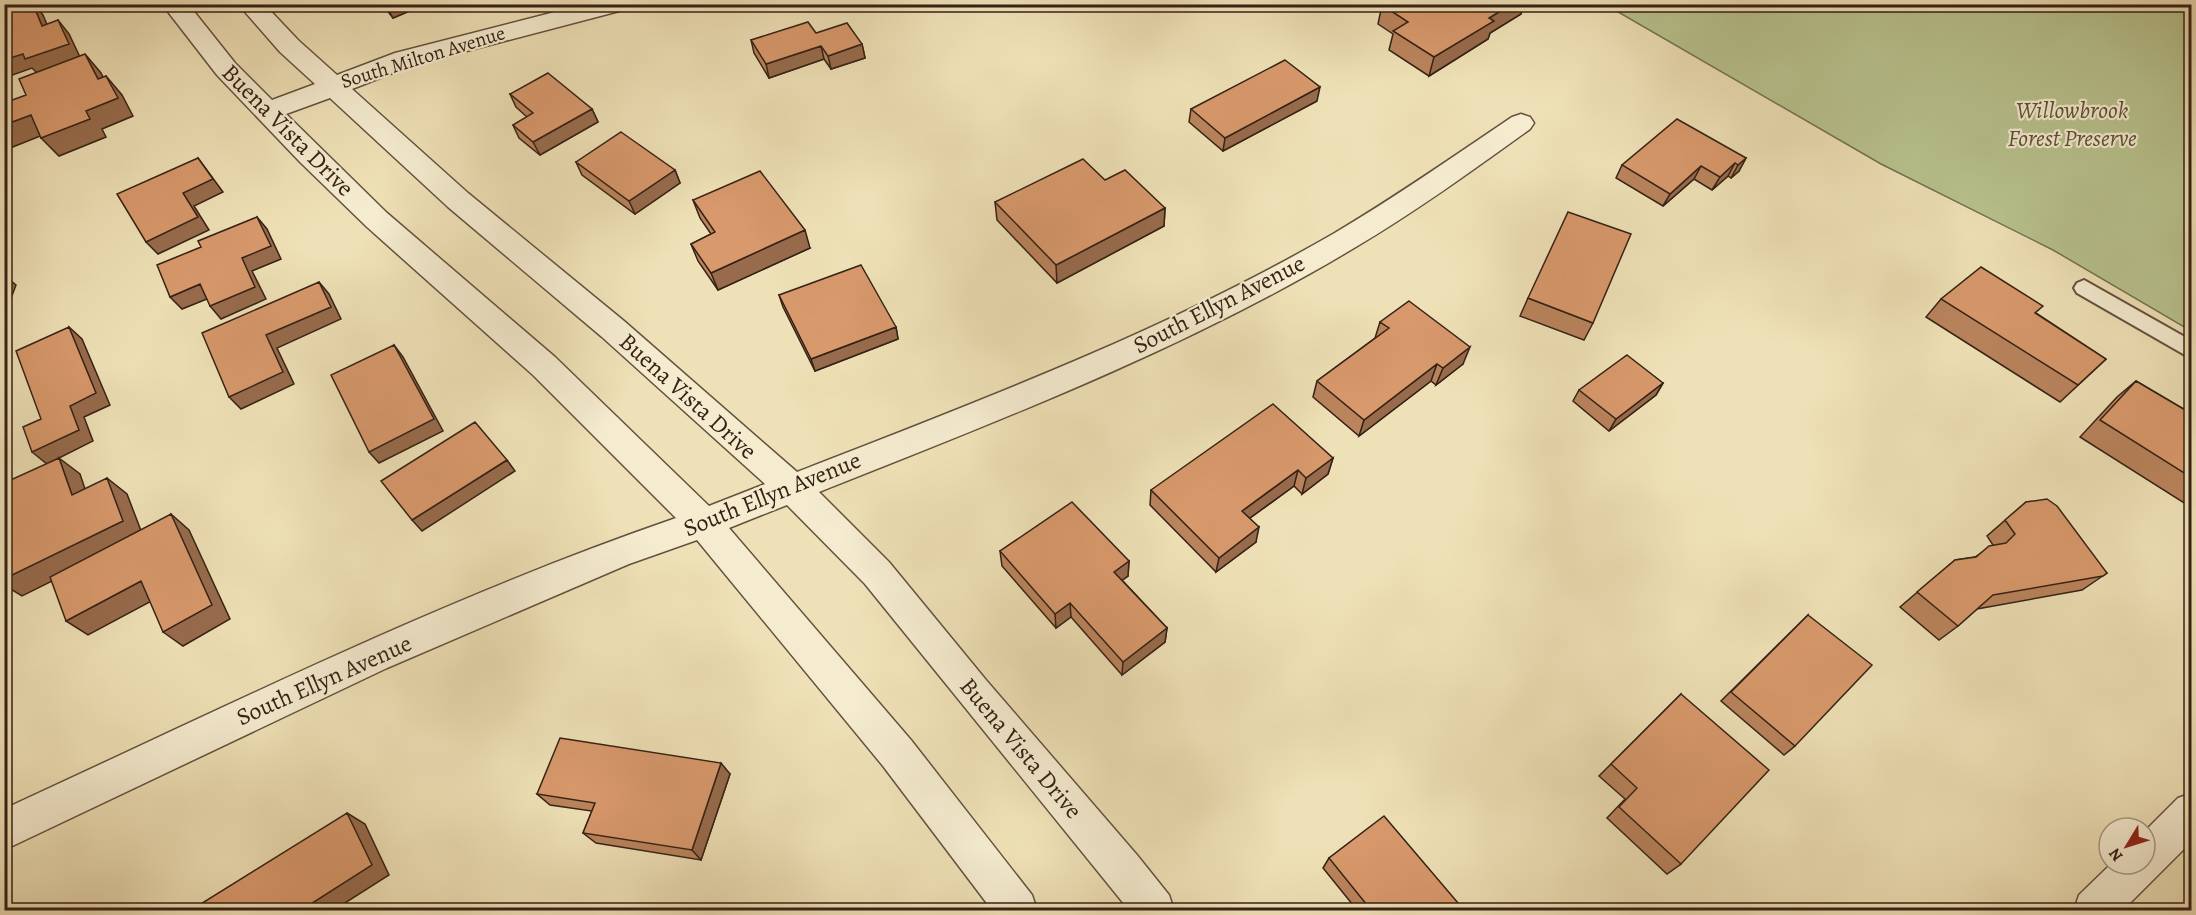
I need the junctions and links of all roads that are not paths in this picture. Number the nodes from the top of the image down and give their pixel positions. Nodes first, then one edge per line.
1 (174, 4) edge
2 (250, 4) edge
3 (618, 4) edge
4 (331, 86) junction
5 (267, 112) junction
6 (1521, 123) dead end
7 (2084, 288) dead end
8 (2192, 351) edge
9 (791, 487) junction
10 (704, 523) junction
11 (2192, 812) edge
12 (4, 830) edge
13 (2157, 847) edge
14 (2128, 876) edge
15 (1017, 910) edge
16 (1154, 910) edge
17 (2094, 910) edge

1 - 5 street, Buena Vista Drive
2 - 4 street, Buena Vista Drive
3 - 4 street, South Milton Avenue
4 - 5 street, South Milton Avenue
4 - 9 street, Buena Vista Drive
5 - 10 street, Buena Vista Drive
6 - 9 street, South Ellyn Avenue
7 - 8 lane
9 - 10 street, South Ellyn Avenue
9 - 16 street, Buena Vista Drive
10 - 12 street, South Ellyn Avenue
10 - 15 street, Buena Vista Drive
11 - 13 street
14 - 17 street

